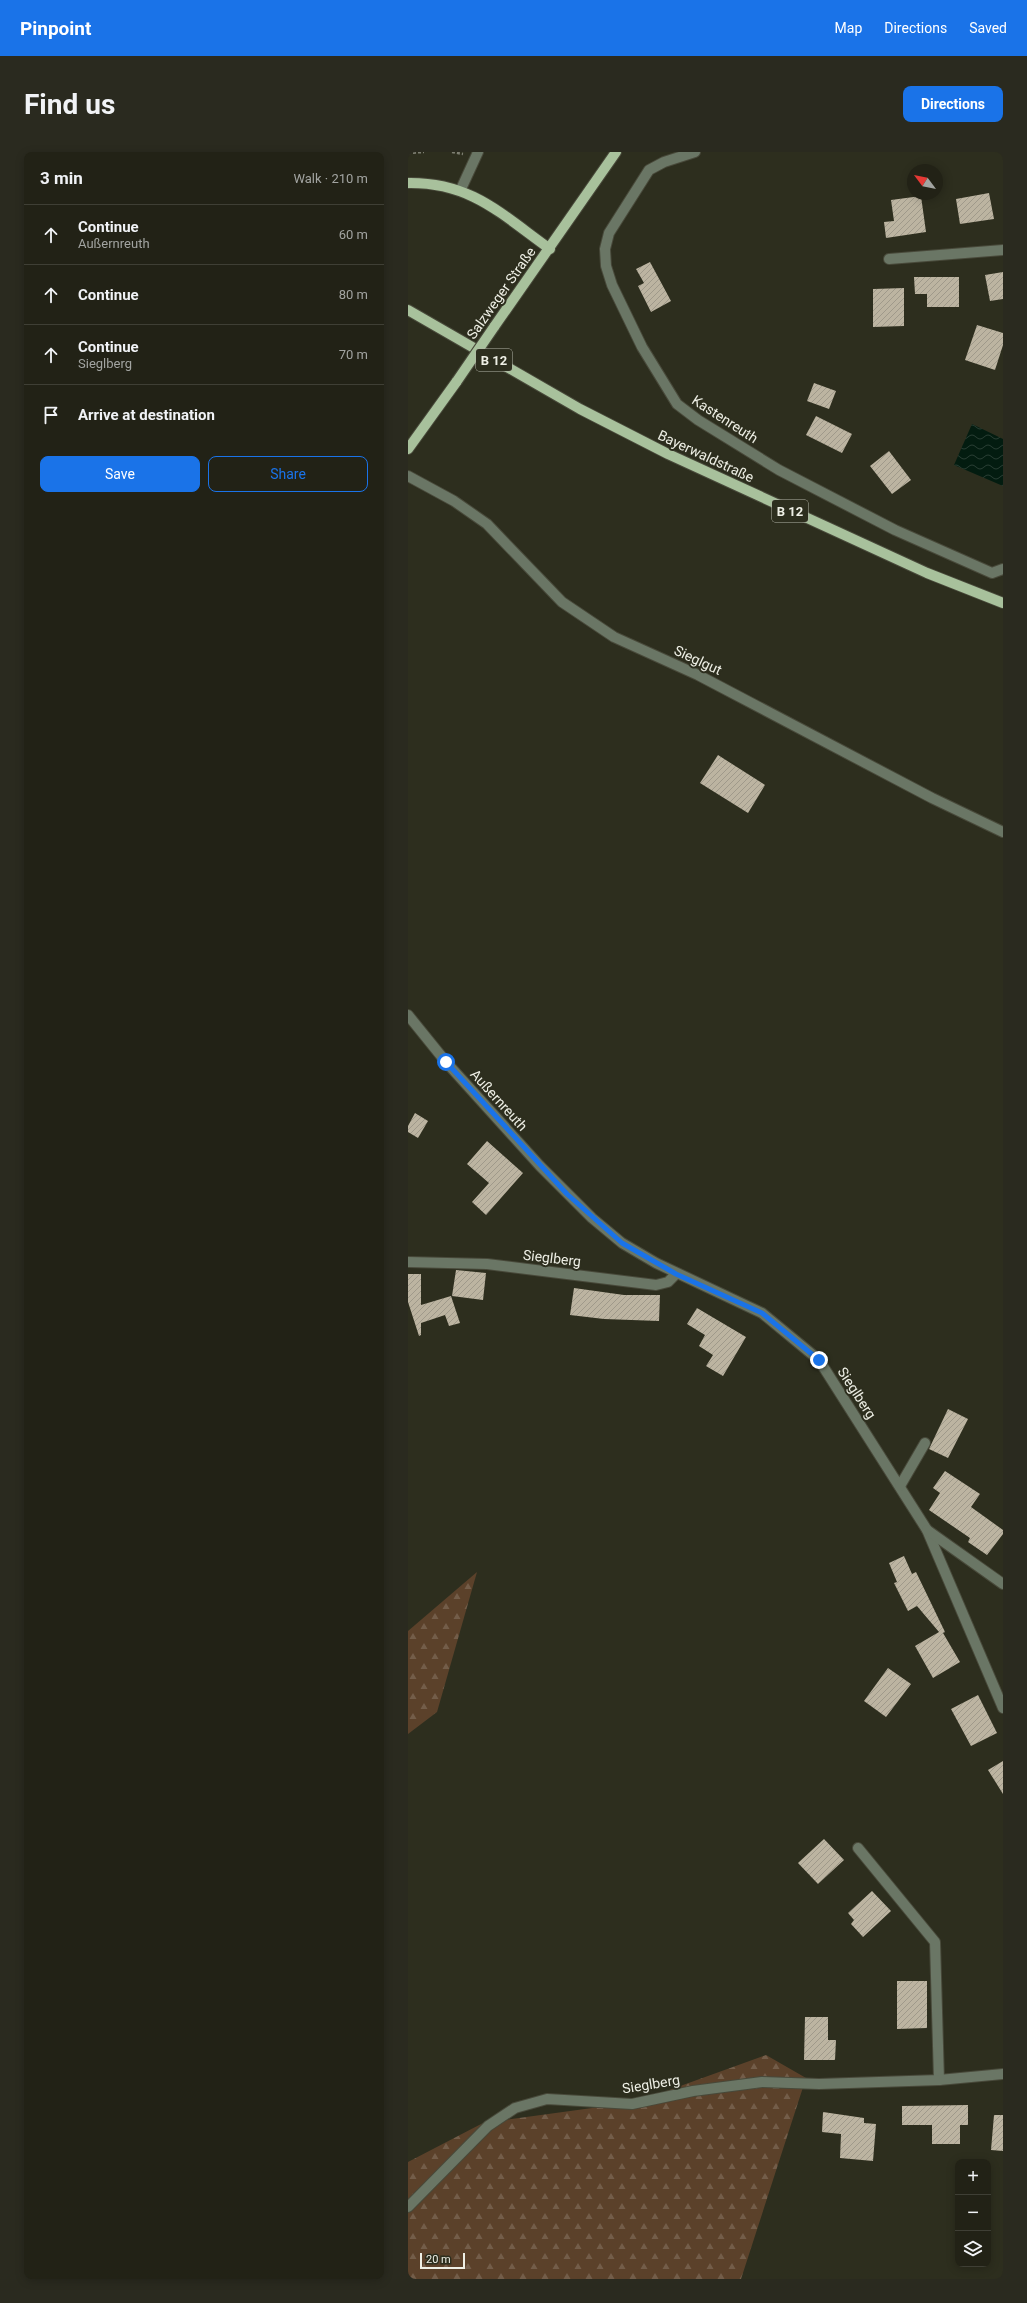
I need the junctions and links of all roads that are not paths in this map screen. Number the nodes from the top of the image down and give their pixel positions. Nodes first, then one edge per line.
1 (478, 152) edge
2 (616, 152) edge
3 (695, 152) edge
4 (408, 183) edge
5 (461, 190) junction
6 (550, 249) junction
7 (1003, 250) edge
8 (888, 259) dead end
9 (408, 310) edge
10 (408, 449) edge
11 (408, 476) edge
12 (1000, 571) edge
13 (1003, 603) edge
14 (1003, 832) edge
15 (408, 1015) edge
16 (408, 1262) edge
17 (676, 1274) junction
18 (925, 1443) dead end
19 (900, 1486) junction
20 (927, 1530) junction
21 (1003, 1584) edge
22 (1003, 1708) edge
23 (858, 1848) dead end
24 (1003, 2074) edge
25 (939, 2080) junction
26 (408, 2207) edge

1 - 5 street
2 - 6 main road, Salzweger Straße
3 - 12 street, Kastenreuth
4 - 5 main road
5 - 6 main road
6 - 10 main road, Salzweger Straße, bridge
7 - 8 street
9 - 13 main road, Bayerwaldstraße / B 12
11 - 14 street, Sieglgut
15 - 17 street, Außernreuth
16 - 17 street, Sieglberg
17 - 19 street, Sieglberg
18 - 19 street
19 - 20 street, Sieglberg
20 - 21 street
20 - 22 street, Sieglberg
23 - 25 street
24 - 25 street, Sieglberg
25 - 26 street, Sieglberg

